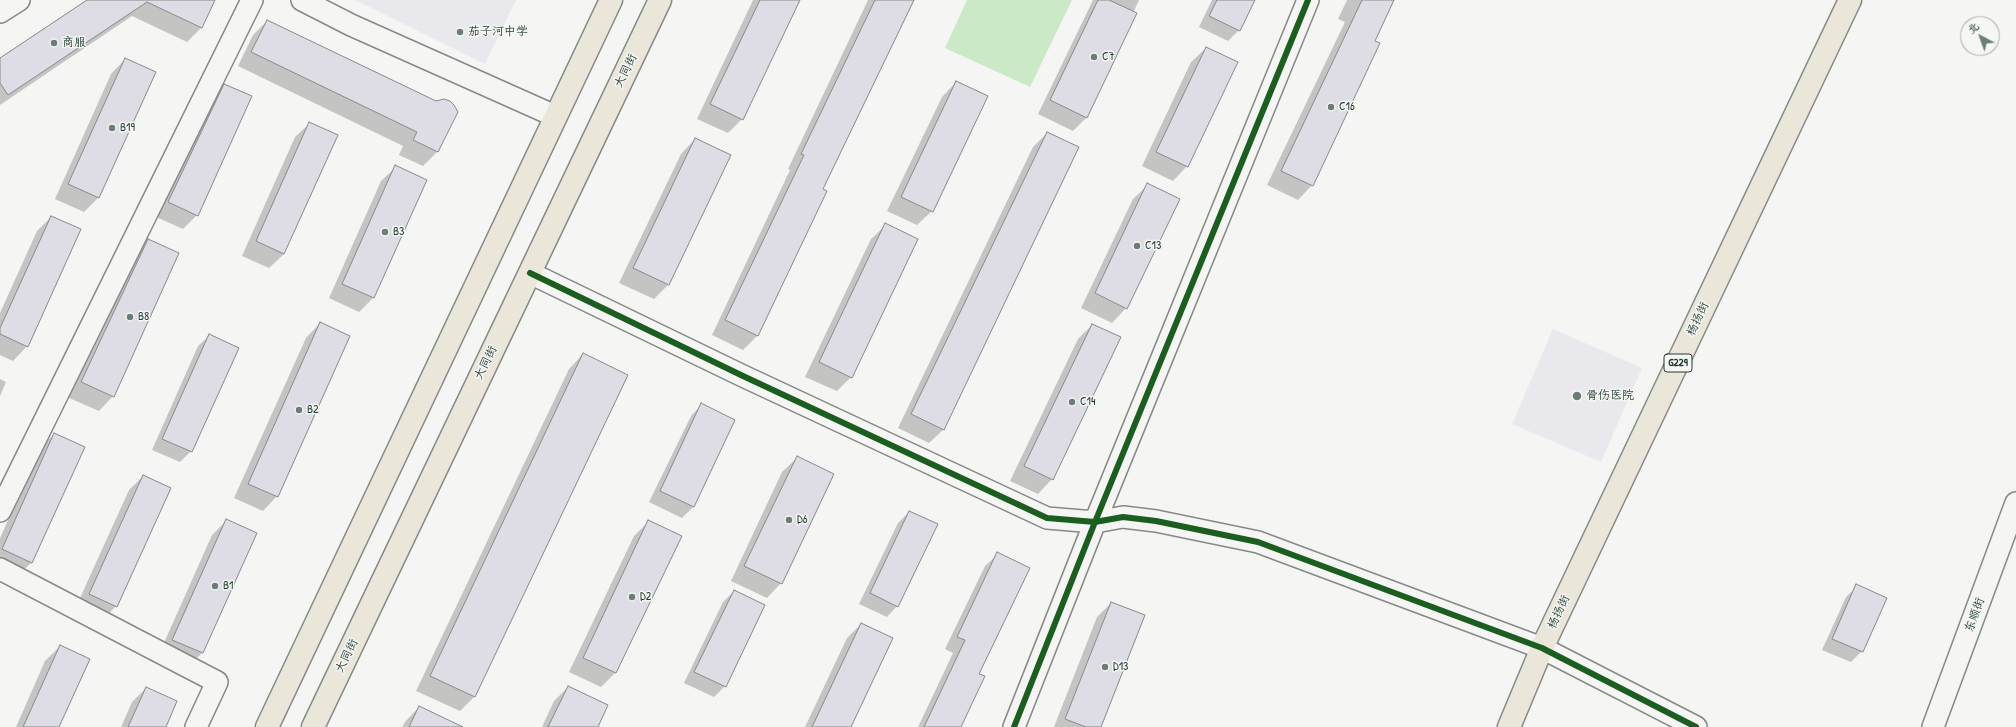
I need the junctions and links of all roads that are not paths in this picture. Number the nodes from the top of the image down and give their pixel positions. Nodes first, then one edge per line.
1 (19, 0) edge
2 (252, 0) edge
3 (302, 0) edge
4 (611, 0) edge
5 (660, 0) edge
6 (1308, 0) edge
7 (1846, 1) edge
8 (0, 12) edge
9 (555, 116) junction
10 (530, 273) junction
11 (2016, 503) edge
12 (0, 511) edge
13 (1095, 522) junction
14 (0, 569) edge
15 (1542, 648) junction
16 (196, 727) edge
17 (267, 727) edge
18 (313, 727) edge
19 (1014, 727) edge
20 (1509, 727) edge
21 (1696, 727) edge
22 (1933, 727) edge

1 - 8 street
2 - 12 street
3 - 9 street
4 - 9 main road
5 - 10 main road, 大同街
6 - 13 street
7 - 15 main road, 杨扬街 / G229
9 - 17 main road
10 - 13 street
10 - 18 main road, 大同街
11 - 22 street, 东顺街
13 - 15 street
13 - 19 street
14 - 16 street
15 - 20 main road, 杨扬街 / G229
15 - 21 street

